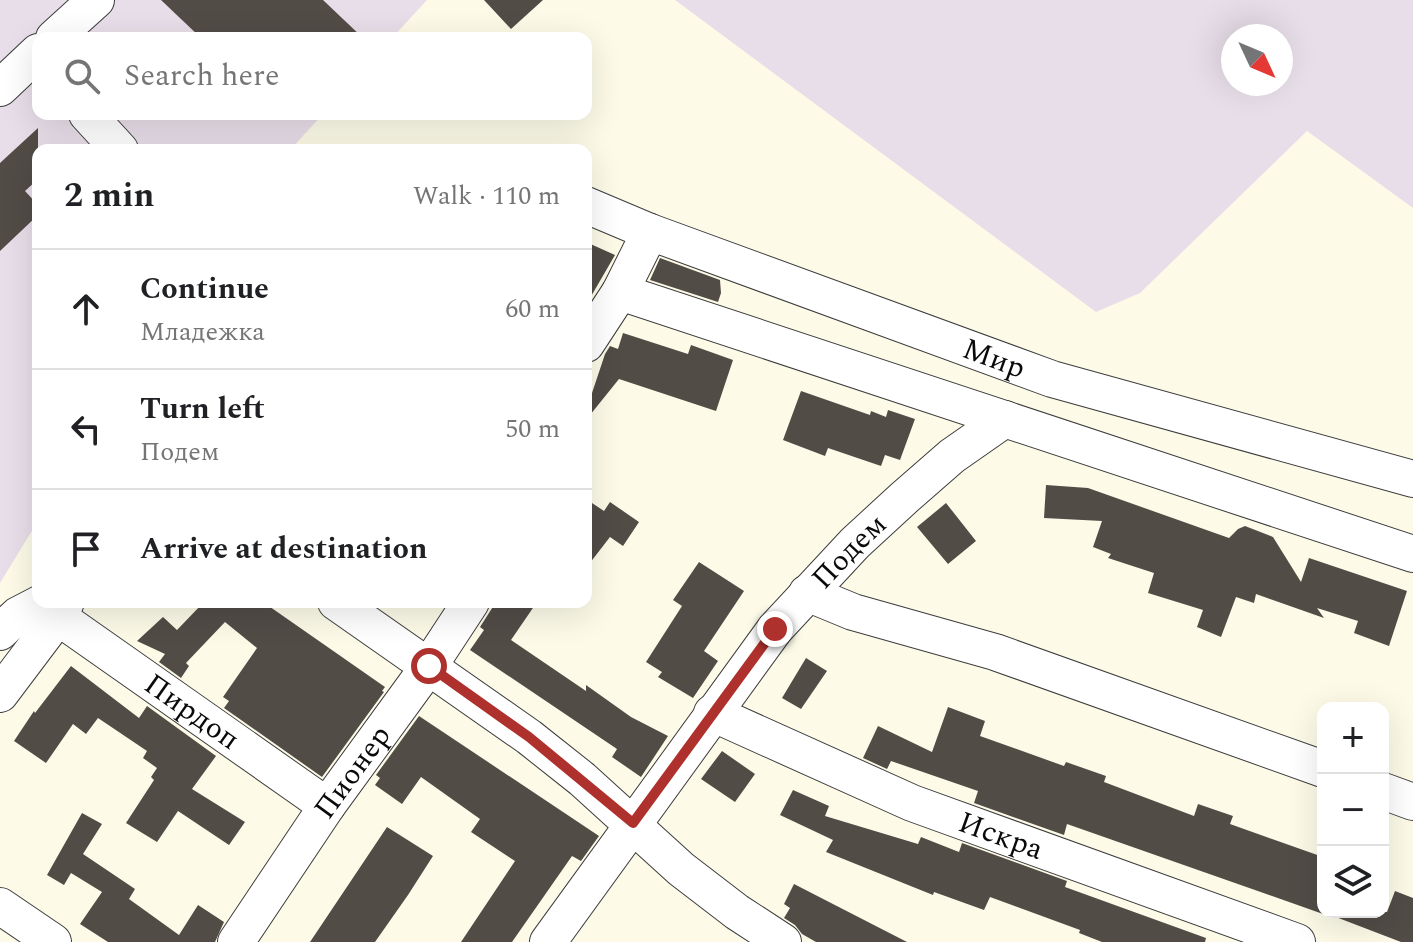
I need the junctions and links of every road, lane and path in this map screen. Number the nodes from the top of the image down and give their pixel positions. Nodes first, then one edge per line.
1 (96, 0) edge
2 (61, 32) edge
3 (32, 59) edge
4 (0, 88) edge
5 (92, 120) edge
6 (114, 144) edge
7 (592, 208) edge
8 (650, 232) junction
9 (620, 292) junction
10 (592, 335) edge
11 (1005, 419) junction
12 (1413, 479) edge
13 (1413, 554) edge
14 (807, 593) junction
15 (51, 608) edge
16 (55, 608) edge
17 (57, 608) edge
18 (345, 608) edge
19 (467, 608) edge
20 (0, 632) edge
21 (429, 666) junction
22 (0, 694) edge
23 (712, 713) junction
24 (1317, 767) edge
25 (1389, 793) edge
26 (1413, 802) edge
27 (327, 806) junction
28 (633, 823) junction
29 (0, 906) edge
30 (53, 942) edge
31 (236, 942) edge
32 (548, 942) edge
33 (783, 942) edge
34 (1297, 942) edge

1 - 2 street
3 - 4 street
5 - 6 street
7 - 8 street, Мир
8 - 9 street
8 - 12 street, Мир
9 - 10 street
9 - 11 street, Мир
11 - 13 street, Мир
11 - 14 street, Подем
14 - 23 street, Подем
14 - 24 street
15 - 20 street
16 - 22 street
17 - 27 street, Пирдоп
18 - 21 street
19 - 21 street, Пионер
21 - 27 street, Пионер
21 - 28 street
23 - 28 street, Подем
23 - 34 street, Искра
25 - 26 street
27 - 31 street, Пионер
28 - 32 street, Подем
28 - 33 street
29 - 30 street

